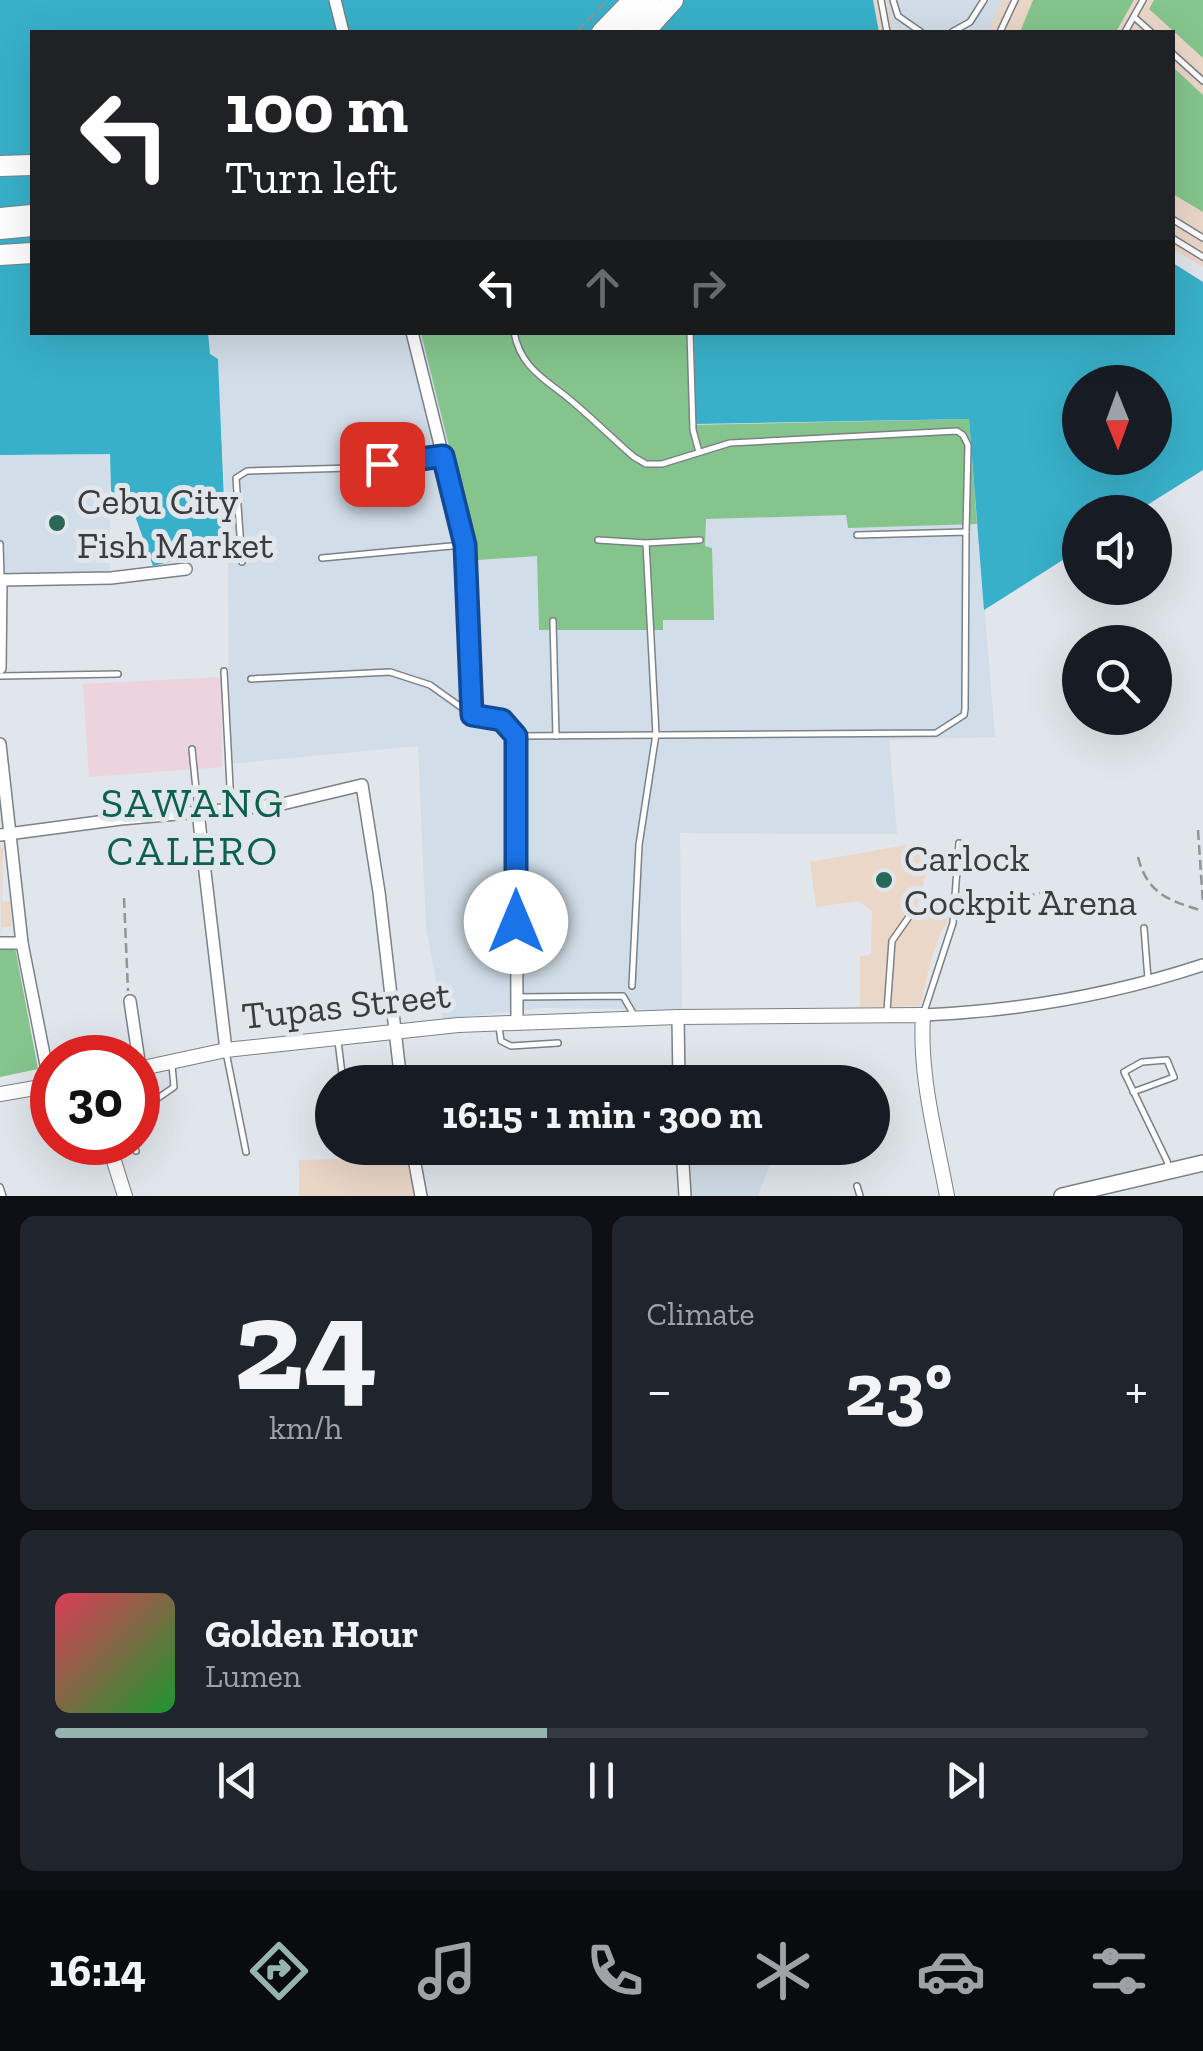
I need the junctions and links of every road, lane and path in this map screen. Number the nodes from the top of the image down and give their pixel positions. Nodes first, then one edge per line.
1 (336, 0) edge
2 (608, 0) edge
3 (632, 0) edge
4 (650, 0) edge
5 (673, 0) edge
6 (881, 0) edge
7 (893, 0) edge
8 (984, 0) edge
9 (1015, 0) edge
10 (1143, 0) edge
11 (1134, 17) junction
12 (343, 30) edge
13 (579, 30) edge
14 (603, 30) edge
15 (622, 30) edge
16 (646, 30) edge
17 (887, 30) edge
18 (918, 30) edge
19 (956, 30) edge
20 (1001, 30) edge
21 (1126, 30) edge
22 (1148, 30) edge
23 (1175, 56) edge
24 (1203, 81) edge
25 (30, 165) edge
26 (0, 166) edge
27 (30, 214) edge
28 (0, 217) edge
29 (1175, 222) edge
30 (30, 228) edge
31 (0, 230) edge
32 (1203, 238) edge
33 (1175, 240) edge
34 (30, 253) edge
35 (0, 256) edge
36 (1203, 257) edge
37 (413, 335) edge
38 (514, 335) edge
39 (690, 335) edge
40 (699, 452) junction
41 (443, 456) junction
42 (966, 532) junction
43 (856, 535) dead end
44 (598, 540) dead end
45 (700, 540) dead end
46 (646, 543) junction
47 (0, 544) edge
48 (465, 545) junction
49 (322, 558) dead end
50 (242, 562) dead end
51 (0, 569) edge
52 (186, 569) dead end
53 (1, 580) edge
54 (553, 621) dead end
55 (0, 672) edge
56 (224, 672) dead end
57 (118, 674) dead end
58 (252, 679) dead end
59 (472, 715) junction
60 (656, 734) junction
61 (516, 736) junction
62 (556, 736) junction
63 (0, 744) edge
64 (192, 749) dead end
65 (231, 809) junction
66 (198, 812) junction
67 (1198, 830) dead end
68 (5, 835) edge
69 (959, 843) dead end
70 (1138, 858) dead end
71 (1042, 892) dead end
72 (124, 898) dead end
73 (955, 902) junction
74 (1203, 904) edge
75 (913, 911) dead end
76 (1203, 911) edge
77 (1144, 928) dead end
78 (0, 943) edge
79 (22, 943) junction
80 (1203, 965) edge
81 (1148, 982) junction
82 (632, 986) dead end
83 (516, 997) junction
84 (130, 1000) joint
85 (923, 1015) junction
86 (886, 1016) junction
87 (678, 1017) junction
88 (635, 1018) junction
89 (516, 1021) junction
90 (499, 1022) junction
91 (393, 1033) junction
92 (41, 1035) edge
93 (135, 1035) edge
94 (338, 1037) junction
95 (558, 1042) dead end
96 (226, 1050) junction
97 (172, 1062) junction
98 (160, 1064) edge
99 (341, 1065) edge
100 (398, 1065) edge
101 (678, 1065) edge
102 (30, 1089) edge
103 (1134, 1092) junction
104 (0, 1094) edge
105 (160, 1097) edge
106 (246, 1152) dead end
107 (1203, 1163) edge
108 (115, 1165) edge
109 (415, 1165) edge
110 (683, 1165) edge
111 (1171, 1171) junction
112 (857, 1186) dead end
113 (0, 1187) edge
114 (1116, 1190) edge
115 (1092, 1193) edge
116 (3, 1196) edge
117 (125, 1196) edge
118 (420, 1196) edge
119 (685, 1196) edge
120 (860, 1196) edge
121 (947, 1196) edge
122 (1062, 1196) edge

1 - 12 street
2 - 13 path
3 - 14 highway
4 - 15 highway
5 - 16 highway
6 - 17 lane
7 - 18 lane
8 - 19 lane
9 - 20 lane
10 - 11 lane
11 - 21 lane
11 - 22 lane
23 - 24 lane
25 - 26 highway
27 - 28 highway
29 - 32 lane
30 - 31 highway
33 - 36 lane
34 - 35 highway
37 - 41 street
38 - 40 lane
39 - 40 lane
40 - 42 lane
41 - 48 street
41 - 50 lane
42 - 43 lane
42 - 60 lane
44 - 46 lane
45 - 46 lane
46 - 60 lane
47 - 51 lane
48 - 49 lane
48 - 59 street
51 - 53 lane
52 - 53 street
53 - 55 street
54 - 62 lane
55 - 57 lane
56 - 65 lane
58 - 59 lane
59 - 61 street
60 - 62 lane
60 - 82 lane
61 - 62 lane
61 - 83 street
63 - 68 street
64 - 66 lane
65 - 66 street
65 - 91 street
66 - 68 street
66 - 96 street
67 - 74 path
68 - 79 street
69 - 73 lane
70 - 76 path
71 - 73 path
72 - 84 path
73 - 85 lane
75 - 86 lane
77 - 81 lane
78 - 79 street
79 - 92 street
80 - 81 street
81 - 85 street
83 - 88 lane
83 - 89 street
84 - 93 street
85 - 86 street, Tupas Street
85 - 121 street
86 - 87 street, Tupas Street
87 - 88 street, Tupas Street
87 - 101 street
88 - 89 street, Tupas Street
89 - 90 street, Tupas Street
90 - 91 street, Tupas Street
90 - 95 lane
91 - 94 street, Tupas Street
91 - 100 street
94 - 96 street, Tupas Street
94 - 99 lane
96 - 97 street, Tupas Street
96 - 106 lane
97 - 98 street, Tupas Street
97 - 105 lane
102 - 104 street
103 - 103 lane
103 - 111 lane
107 - 111 main road
108 - 117 street
109 - 118 street
110 - 119 street
111 - 114 main road
112 - 120 lane
113 - 116 lane
114 - 115 main road
115 - 122 main road

